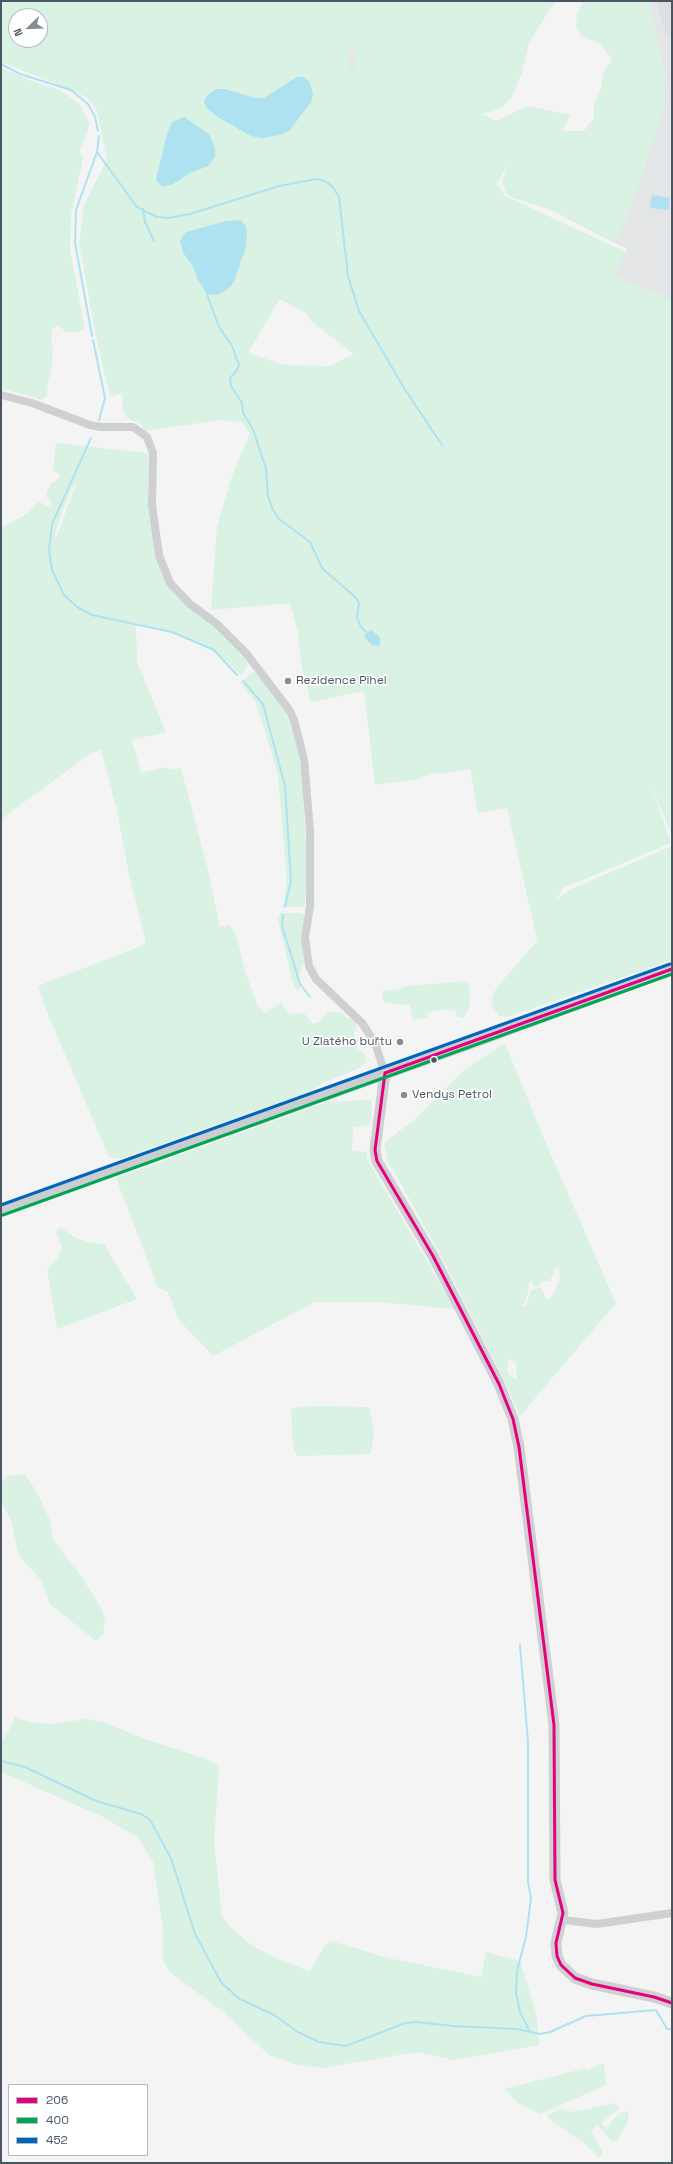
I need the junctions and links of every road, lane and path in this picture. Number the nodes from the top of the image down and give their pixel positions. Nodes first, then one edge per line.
1 (1, 395) edge
2 (672, 969) edge
3 (385, 1073) junction
4 (1, 1210) edge
5 (672, 1913) edge
6 (562, 1920) junction
7 (672, 2003) edge

1 - 3 street
2 - 3 main road
3 - 4 main road
3 - 6 street
5 - 6 street
6 - 7 street

